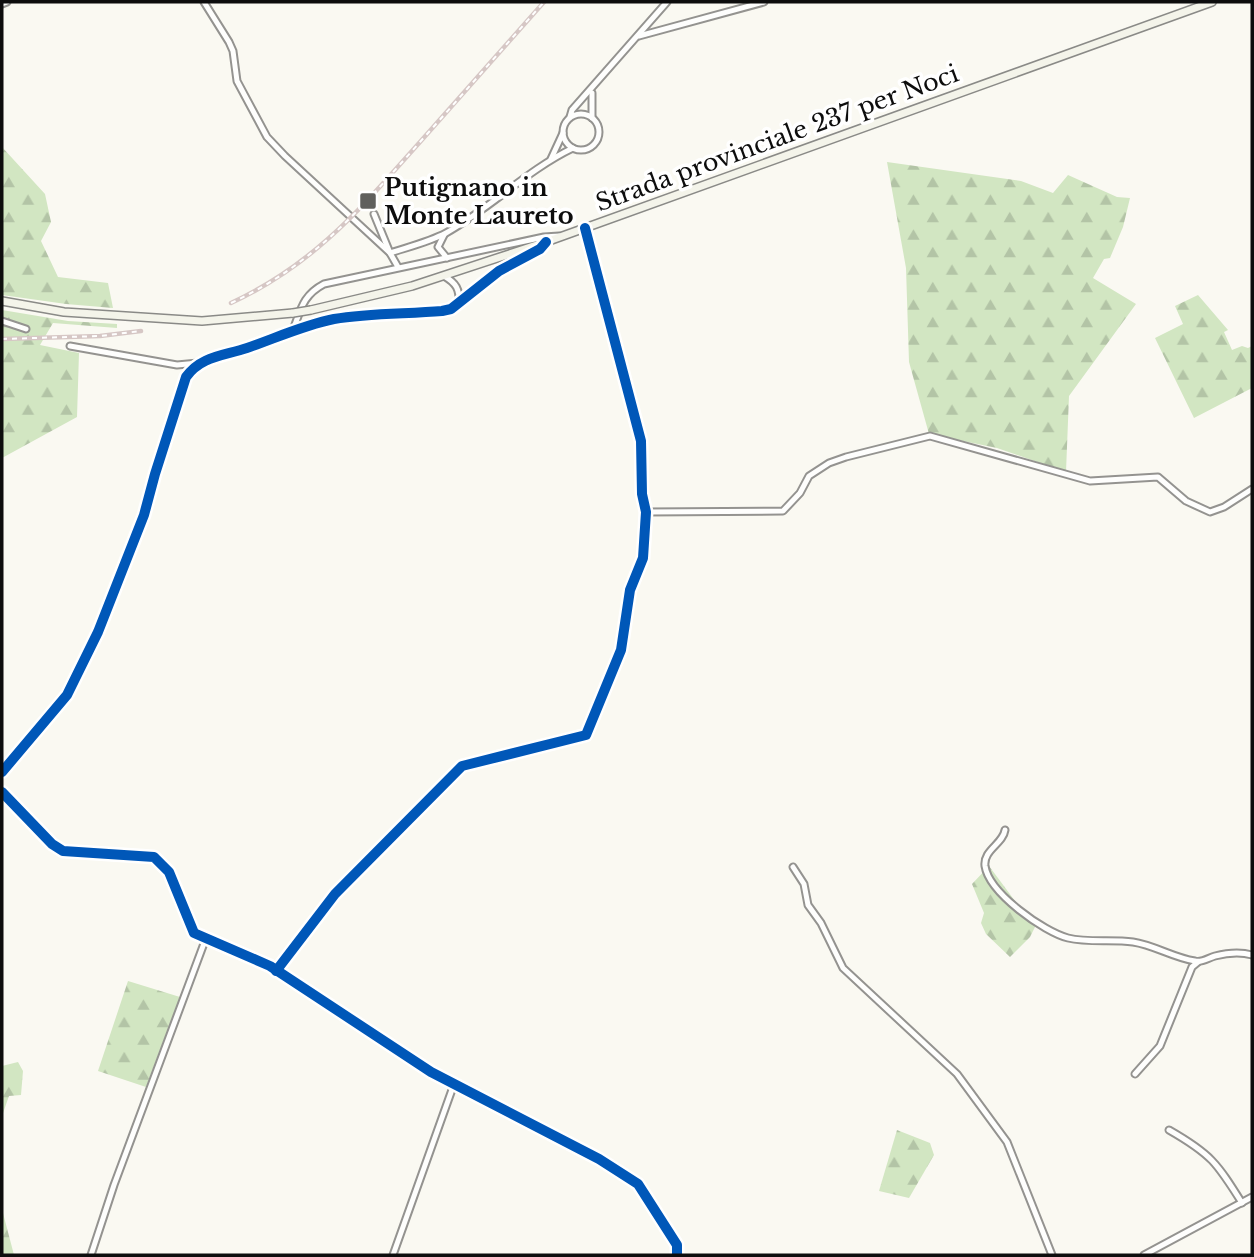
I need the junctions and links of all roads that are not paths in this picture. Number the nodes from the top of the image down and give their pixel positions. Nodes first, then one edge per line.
1 (7, 2) edge
2 (204, 2) edge
3 (667, 2) edge
4 (764, 2) edge
5 (1212, 2) edge
6 (2, 4) edge
7 (638, 36) junction
8 (595, 87) junction
9 (570, 117) junction
10 (592, 118) junction
11 (563, 134) junction
12 (573, 148) junction
13 (551, 159) junction
14 (374, 214) dead end
15 (585, 228) junction
16 (444, 234) junction
17 (564, 235) junction
18 (546, 242) junction
19 (390, 253) junction
20 (447, 258) junction
21 (398, 267) junction
22 (444, 276) junction
23 (2, 300) edge
24 (459, 304) junction
25 (2, 321) edge
26 (26, 328) dead end
27 (293, 330) junction
28 (70, 346) dead end
29 (198, 363) junction
30 (1252, 489) edge
31 (646, 512) junction
32 (2, 772) edge
33 (2, 792) edge
34 (1005, 830) dead end
35 (793, 867) dead end
36 (206, 938) junction
37 (1252, 955) edge
38 (1198, 962) junction
39 (276, 971) junction
40 (1135, 1074) dead end
41 (454, 1084) junction
42 (1168, 1130) dead end
43 (1252, 1197) edge
44 (1242, 1203) junction
45 (91, 1255) edge
46 (393, 1255) edge
47 (677, 1255) edge
48 (1052, 1255) edge
49 (1144, 1255) edge

1 - 6 street
2 - 19 street
3 - 7 street
4 - 7 street
5 - 15 main road, Strada provinciale 237 per Noci
7 - 8 street
8 - 9 street
8 - 10 street
9 - 10 street
9 - 11 street
10 - 12 street
11 - 12 street
11 - 13 street
12 - 13 street
13 - 16 street
14 - 19 street
15 - 17 main road, Strada provinciale 237 per Noci
15 - 31 street
16 - 19 street
16 - 20 street
17 - 18 main road, Strada provinciale 237 per Noci
17 - 20 street
18 - 22 main road, Strada provinciale 237 per Noci
18 - 24 street
19 - 21 street
20 - 21 street
21 - 27 street
22 - 23 main road, Strada provinciale 237 per Noci, bridge
22 - 24 street
24 - 27 street
25 - 26 street
27 - 29 street
28 - 29 street
29 - 32 street
30 - 31 street
31 - 39 street
33 - 36 street
34 - 38 street
35 - 48 street
36 - 39 street
36 - 45 street
37 - 38 street
38 - 40 street
39 - 41 street
41 - 46 street
41 - 47 street
42 - 44 street
43 - 44 street
44 - 49 street

